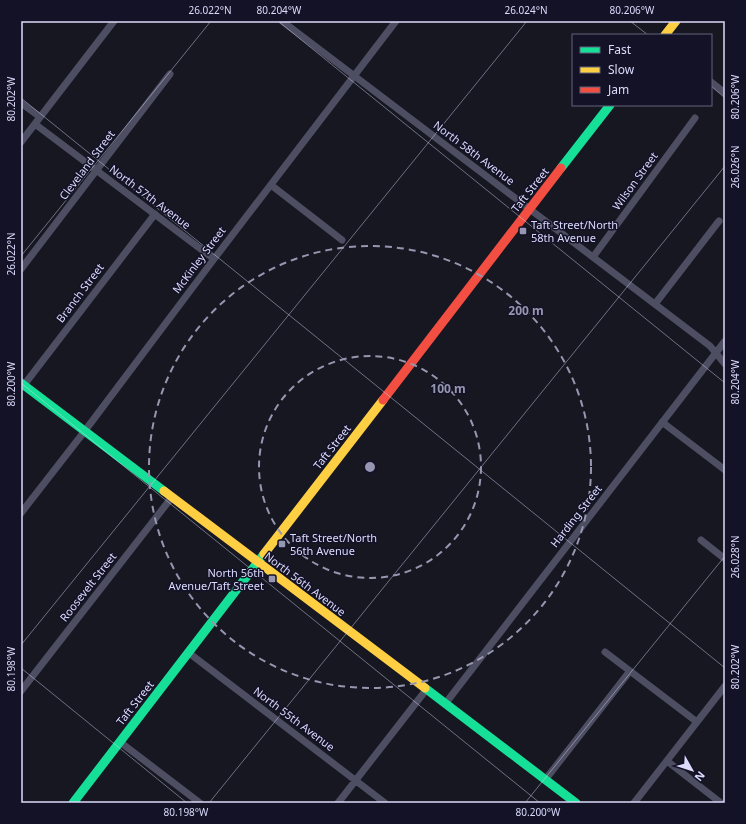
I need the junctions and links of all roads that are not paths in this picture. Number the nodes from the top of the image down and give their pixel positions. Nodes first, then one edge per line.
1 (114, 21) edge
2 (282, 21) edge
3 (396, 21) edge
4 (676, 21) edge
5 (666, 34) edge
6 (170, 74) dead end
7 (354, 76) junction
8 (712, 83) edge
9 (725, 93) edge
10 (21, 103) edge
11 (609, 106) edge
12 (40, 117) junction
13 (695, 118) dead end
14 (35, 124) junction
15 (21, 142) edge
16 (96, 170) junction
17 (270, 185) junction
18 (530, 209) junction
19 (154, 214) junction
20 (719, 221) dead end
21 (342, 240) dead end
22 (593, 257) junction
23 (214, 259) junction
24 (21, 269) edge
25 (656, 304) junction
26 (725, 341) edge
27 (715, 353) junction
28 (725, 364) edge
29 (22, 384) edge
30 (662, 422) junction
31 (84, 432) junction
32 (725, 470) edge
33 (172, 497) junction
34 (21, 513) edge
35 (701, 540) dead end
36 (725, 559) edge
37 (258, 563) junction
38 (605, 652) dead end
39 (189, 653) junction
40 (630, 671) junction
41 (426, 690) junction
42 (724, 690) edge
43 (21, 691) edge
44 (445, 704) junction
45 (697, 722) junction
46 (120, 742) junction
47 (667, 761) junction
48 (356, 780) junction
49 (545, 780) junction
50 (73, 803) edge
51 (200, 803) edge
52 (338, 803) edge
53 (386, 803) edge
54 (576, 803) edge
55 (634, 803) edge
56 (721, 803) edge

1 - 12 street
2 - 7 street, North 58th Avenue
3 - 7 street, McKinley Street
4 - 5 street
6 - 16 street, Cleveland Street
7 - 17 street, McKinley Street
7 - 18 street, North 58th Avenue
8 - 9 street
10 - 12 street
11 - 18 street, Taft Street
12 - 14 street
13 - 22 street, Wilson Street
14 - 15 street
14 - 16 street, North 57th Avenue
16 - 19 street, North 57th Avenue
16 - 24 street, Cleveland Street
17 - 21 street
17 - 23 street, McKinley Street
18 - 22 street, North 58th Avenue
18 - 37 street, Taft Street
19 - 23 street, North 57th Avenue
19 - 29 street, Branch Street
20 - 25 street
22 - 25 street, North 58th Avenue
23 - 31 street, McKinley Street
25 - 27 street, North 58th Avenue
26 - 27 street, Harding Street
27 - 28 street, North 58th Avenue
27 - 30 street, Harding Street
29 - 31 street, North 56th Avenue
30 - 32 street
30 - 44 street, Harding Street
31 - 33 street, North 56th Avenue
31 - 34 street, McKinley Street
33 - 37 street, North 56th Avenue
33 - 43 street, Roosevelt Street
35 - 36 street
37 - 39 street, Taft Street
37 - 41 street, North 56th Avenue
38 - 40 street
39 - 46 street, Taft Street
39 - 48 street, North 55th Avenue
40 - 45 street
40 - 49 street
41 - 44 street, North 56th Avenue
41 - 48 street
42 - 45 street
44 - 49 street, North 56th Avenue
45 - 47 street
46 - 50 street, Taft Street
46 - 51 street
47 - 55 street
47 - 56 street
48 - 52 street
48 - 53 street, North 55th Avenue
49 - 54 street, North 56th Avenue

